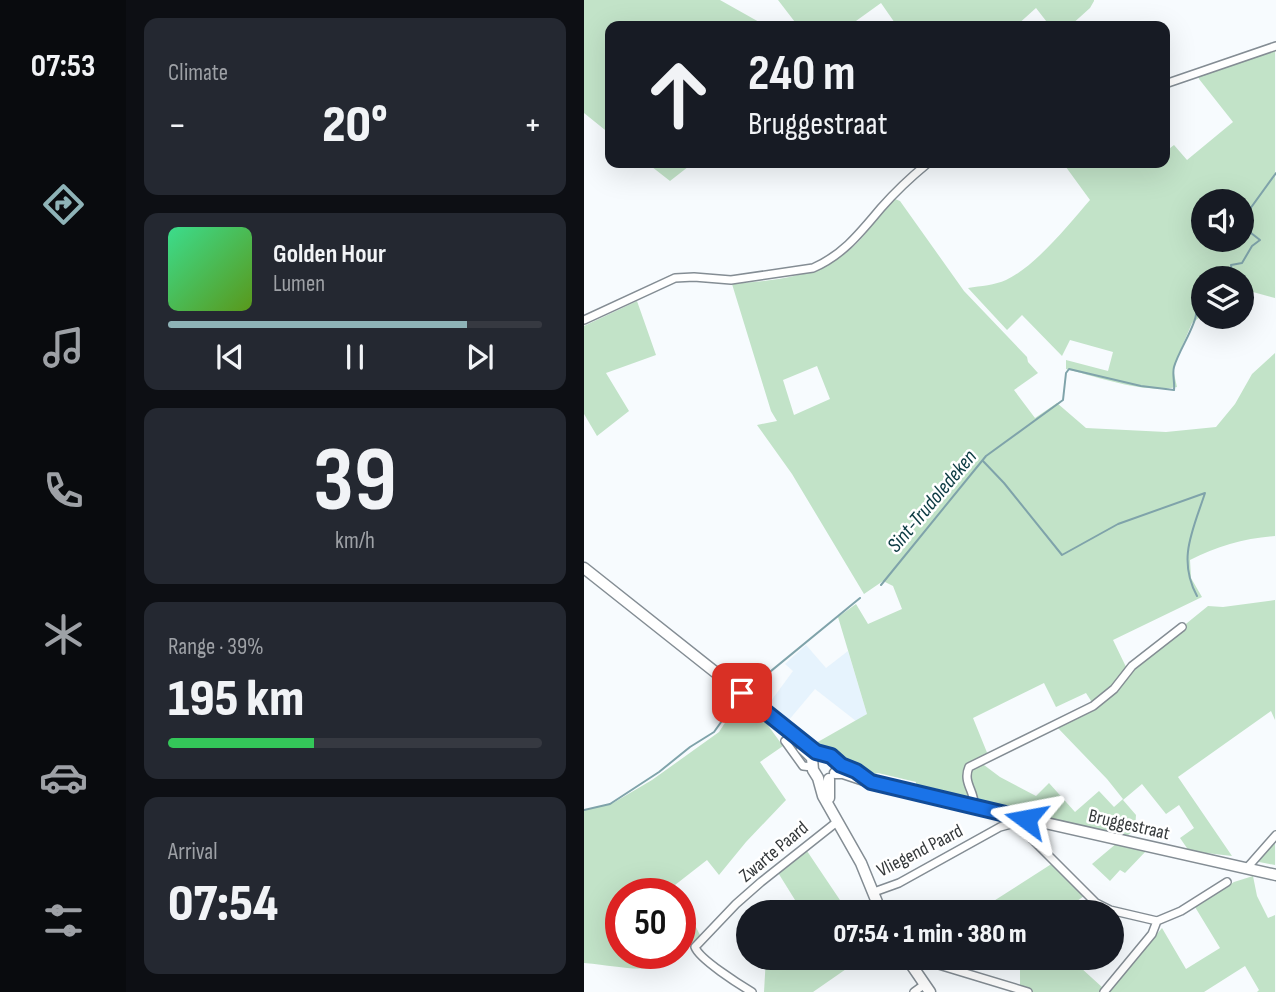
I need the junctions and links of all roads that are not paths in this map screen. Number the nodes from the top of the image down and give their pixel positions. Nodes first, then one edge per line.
1 (1275, 46) edge
2 (1170, 82) edge
3 (923, 168) edge
4 (584, 320) edge
5 (584, 568) edge
6 (1182, 627) dead end
7 (791, 733) junction
8 (815, 762) junction
9 (830, 773) junction
10 (974, 807) junction
11 (838, 821) junction
12 (1275, 835) edge
13 (1246, 869) junction
14 (1275, 875) edge
15 (1227, 882) dead end
16 (874, 892) junction
17 (877, 900) edge
18 (1157, 921) junction
19 (910, 970) edge
20 (955, 970) edge
21 (922, 990) edge
22 (752, 992) edge
23 (1028, 992) edge
24 (1104, 992) edge

1 - 2 street
3 - 4 street
5 - 7 main road
6 - 10 street
7 - 8 main road
7 - 8 street
8 - 9 main road
8 - 9 main road, Bruggestraat
9 - 10 main road, Bruggestraat
9 - 11 main road
10 - 13 main road, Bruggestraat
11 - 16 main road
11 - 22 street, Zwarte Paard
12 - 13 street
13 - 14 main road, Bruggestraat
15 - 18 street
16 - 17 main road
16 - 18 street, Vliegend Paard
18 - 24 street
19 - 21 main road
20 - 23 street

